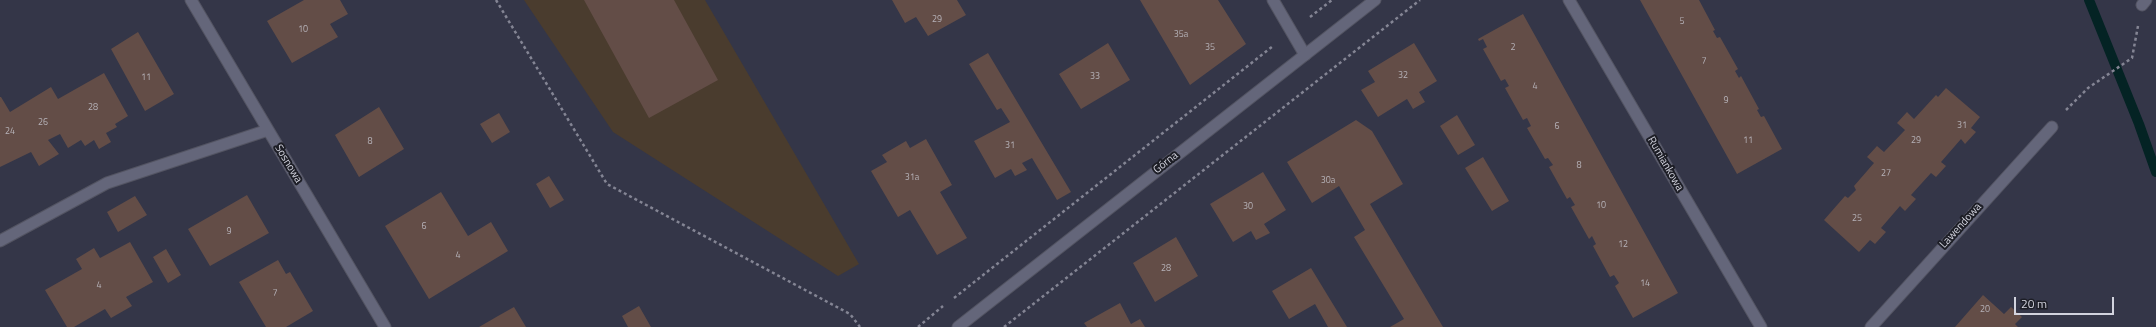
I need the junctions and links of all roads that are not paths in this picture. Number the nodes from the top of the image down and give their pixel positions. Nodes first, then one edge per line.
1 (191, 0) edge
2 (1273, 0) edge
3 (1375, 0) edge
4 (1569, 0) edge
5 (1305, 55) junction
6 (2052, 127) road end
7 (268, 130) junction
8 (0, 241) edge
9 (385, 327) edge
10 (958, 327) edge
11 (1761, 327) edge
12 (1871, 327) edge

1 - 7 street, Sosnowa
2 - 5 street
3 - 5 street, Górna
4 - 11 street, Rumiankowa
5 - 10 street, Górna
6 - 12 street, Lawendowa
7 - 8 street
7 - 9 street, Sosnowa

